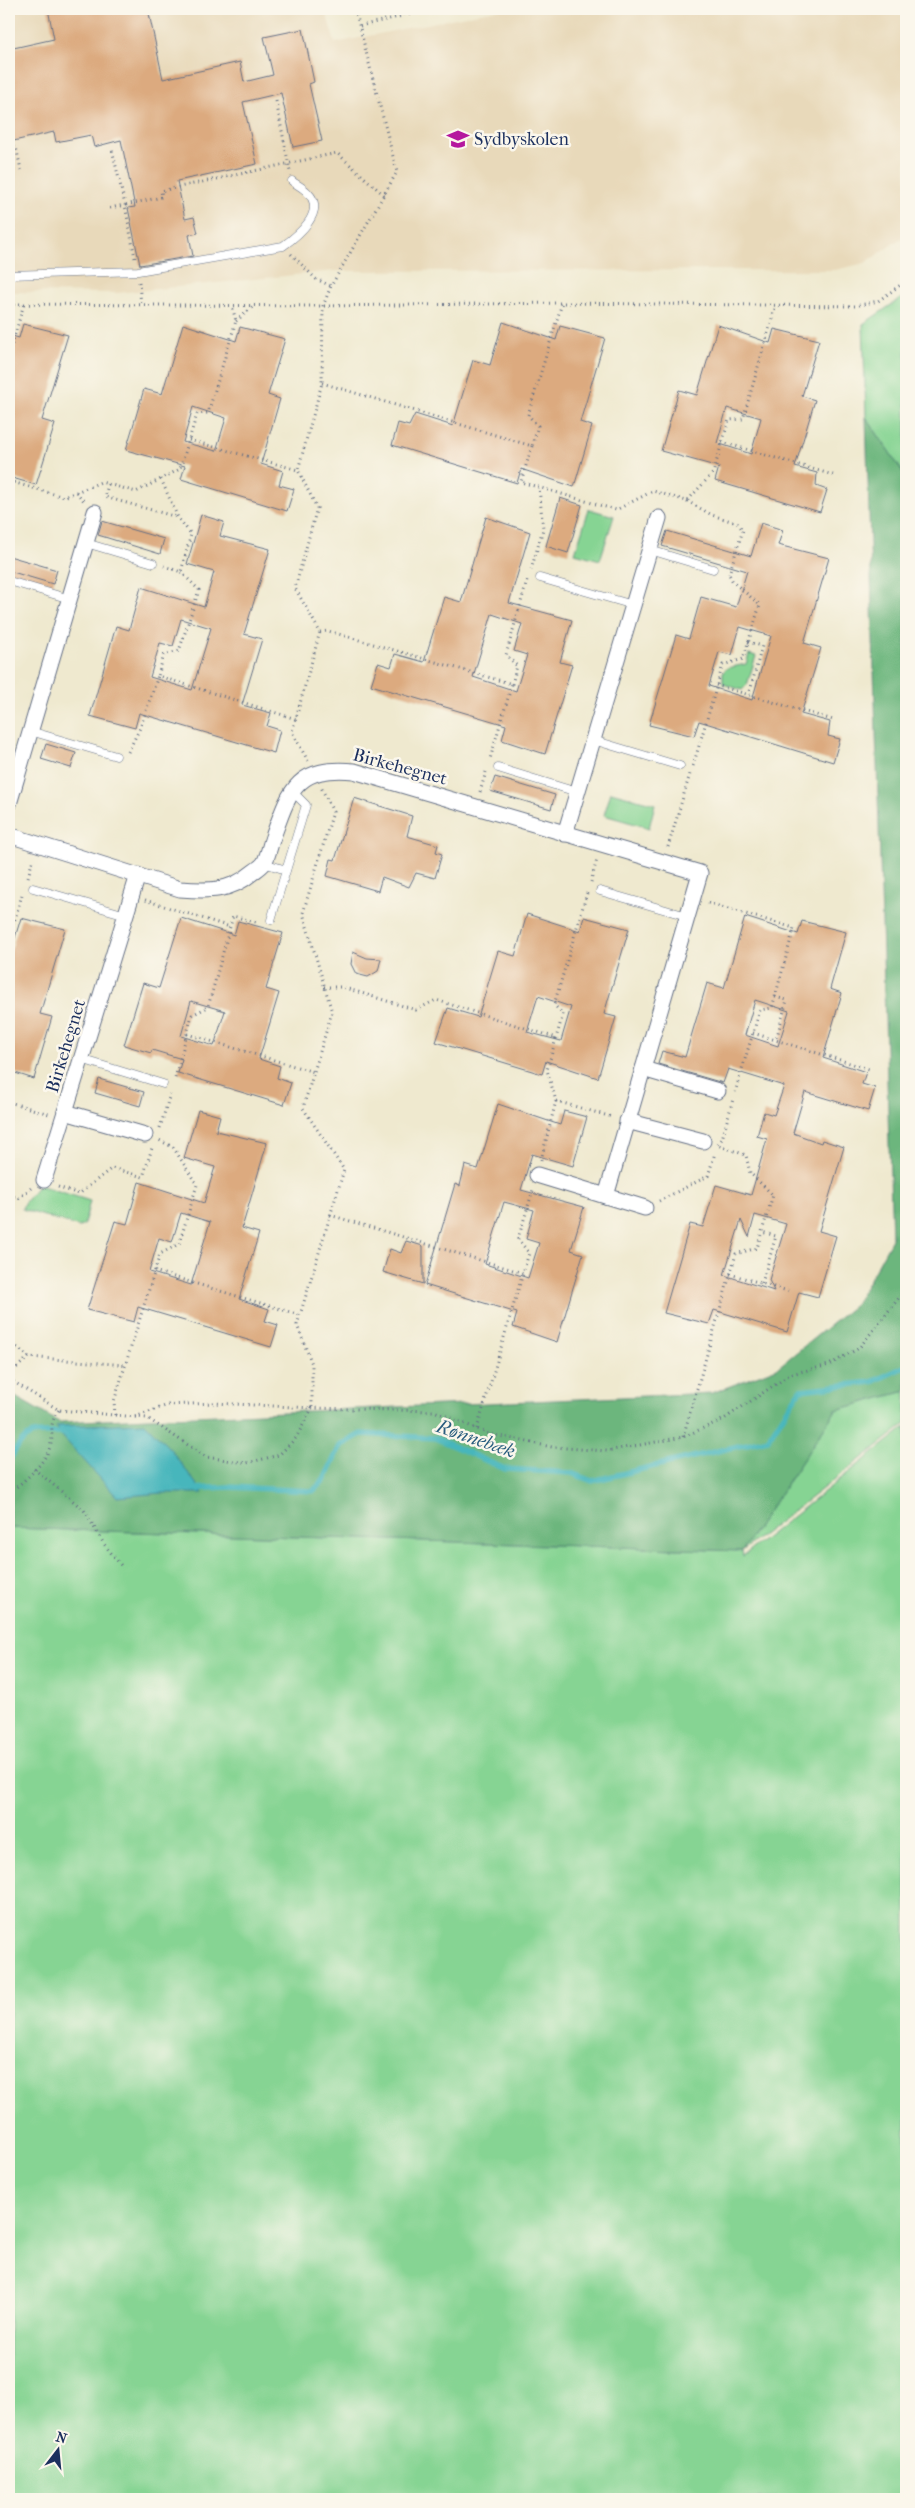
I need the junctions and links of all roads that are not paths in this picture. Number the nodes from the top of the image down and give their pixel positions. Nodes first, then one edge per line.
1 (292, 181) road end
2 (9, 275) edge
3 (95, 512) dead end
4 (659, 518) dead end
5 (86, 543) junction
6 (650, 550) junction
7 (152, 563) road end
8 (713, 569) road end
9 (540, 578) dead end
10 (9, 581) edge
11 (70, 599) junction
12 (633, 605) junction
13 (30, 731) junction
14 (593, 740) junction
15 (116, 756) road end
16 (680, 766) dead end
17 (498, 768) dead end
18 (12, 784) edge
19 (292, 791) junction
20 (577, 792) junction
21 (9, 804) edge
22 (565, 834) junction
23 (9, 835) edge
24 (264, 863) junction
25 (286, 870) junction
26 (138, 876) junction
27 (33, 888) dead end
28 (600, 890) dead end
29 (126, 915) junction
30 (687, 916) junction
31 (271, 920) road end
32 (82, 1059) junction
33 (643, 1069) junction
34 (164, 1084) dead end
35 (718, 1092) road end
36 (64, 1115) junction
37 (628, 1121) junction
38 (150, 1137) road end
39 (710, 1143) road end
40 (537, 1175) road end
41 (44, 1180) road end
42 (606, 1196) junction
43 (645, 1208) road end

1 - 2 lane
3 - 5 street
4 - 6 street
5 - 7 lane
5 - 11 street
6 - 8 lane
6 - 12 street
9 - 12 lane
10 - 11 lane
11 - 13 street
12 - 14 street
13 - 15 lane
13 - 18 street
14 - 16 lane
14 - 20 street
17 - 20 lane
18 - 21 street
19 - 22 street, Birkehegnet
19 - 24 street, Birkehegnet
19 - 25 lane
20 - 22 street
22 - 30 street, Birkehegnet
23 - 26 street
24 - 25 lane
24 - 26 street
25 - 31 lane
26 - 29 street, Birkehegnet
27 - 29 lane
28 - 30 lane
29 - 32 street, Birkehegnet
30 - 33 street, Birkehegnet
32 - 34 lane
32 - 36 street, Birkehegnet
33 - 35 street
33 - 37 street, Birkehegnet
36 - 38 street, Birkehegnet
36 - 41 street, Birkehegnet
37 - 39 street
37 - 42 street, Birkehegnet
40 - 42 street
42 - 43 street

